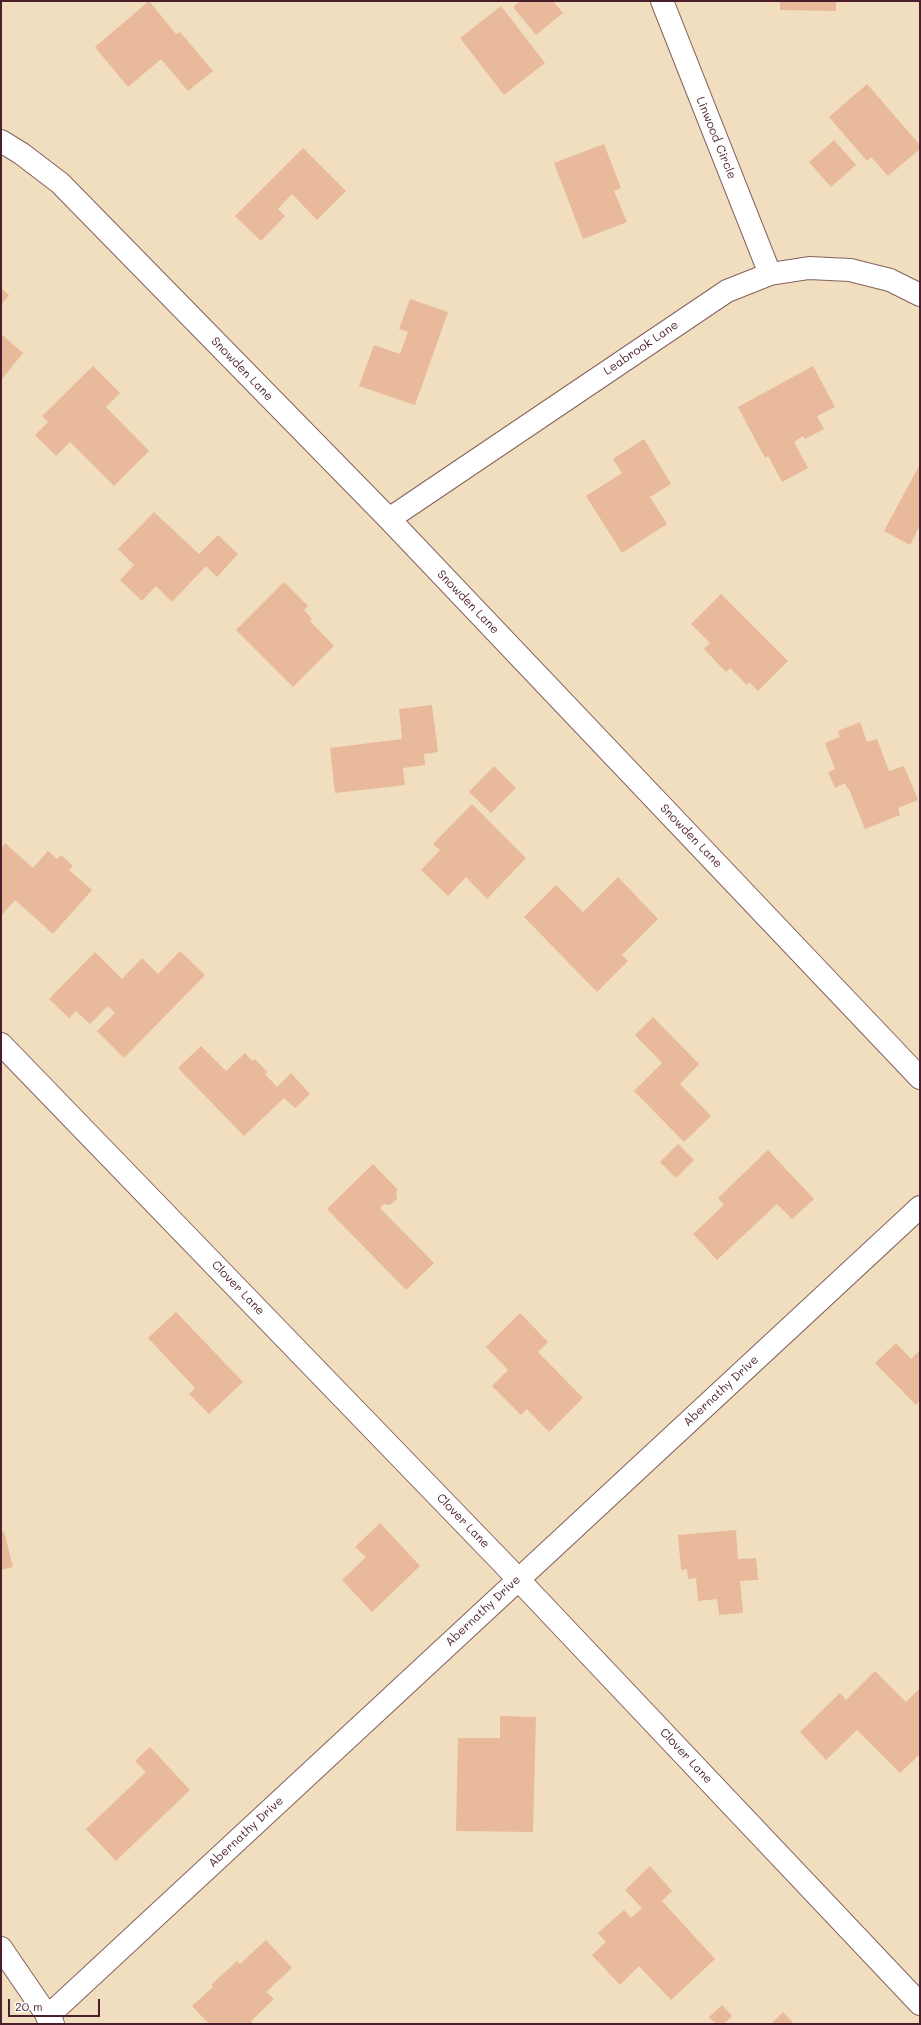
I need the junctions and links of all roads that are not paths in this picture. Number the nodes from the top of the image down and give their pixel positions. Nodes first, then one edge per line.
1 (662, 1) edge
2 (1, 141) edge
3 (770, 274) junction
4 (920, 295) edge
5 (389, 519) junction
6 (1, 1044) edge
7 (920, 1078) edge
8 (920, 1207) edge
9 (518, 1579) junction
10 (1, 1948) edge
11 (920, 2004) edge
12 (50, 2020) edge

1 - 3 street, Linwood Circle
2 - 5 street, Snowden Lane
3 - 4 street, Leabrook Lane
3 - 5 street, Leabrook Lane
5 - 7 street, Snowden Lane
6 - 9 street, Clover Lane
8 - 9 street, Abernathy Drive
9 - 11 street, Clover Lane
9 - 12 street, Abernathy Drive
10 - 12 street

